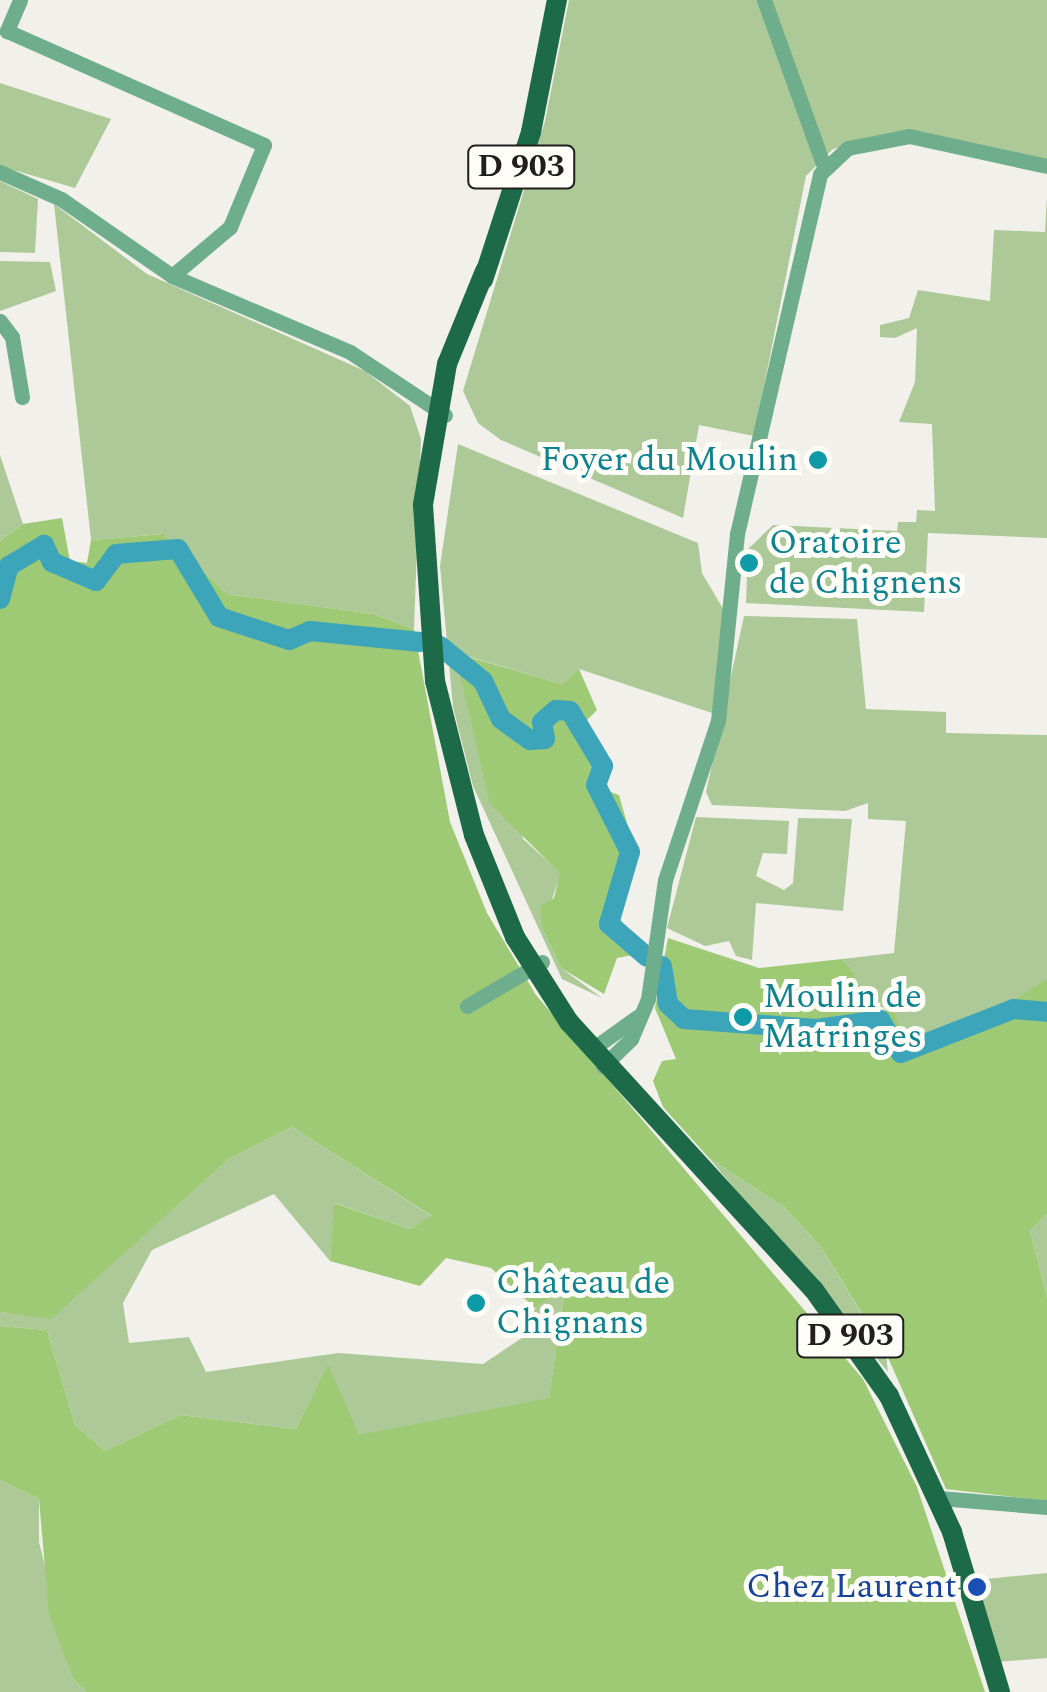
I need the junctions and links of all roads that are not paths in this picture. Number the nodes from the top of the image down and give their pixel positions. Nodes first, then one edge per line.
1 (20, 0) edge
2 (557, 0) edge
3 (764, 0) edge
4 (1047, 166) edge
5 (824, 168) junction
6 (0, 172) edge
7 (172, 276) junction
8 (0, 321) edge
9 (22, 396) dead end
10 (443, 406) junction
11 (537, 964) junction
12 (467, 1006) dead end
13 (601, 1055) junction
14 (939, 1498) junction
15 (1047, 1507) edge
16 (1000, 1692) edge

1 - 7 street
2 - 10 main road, D 903
3 - 5 street
4 - 5 street
5 - 13 street
6 - 7 street
7 - 10 street
8 - 9 street
10 - 11 main road, D 903
11 - 12 street
11 - 13 main road, D 903
13 - 14 main road, D 903
14 - 15 street
14 - 16 main road, D 903

